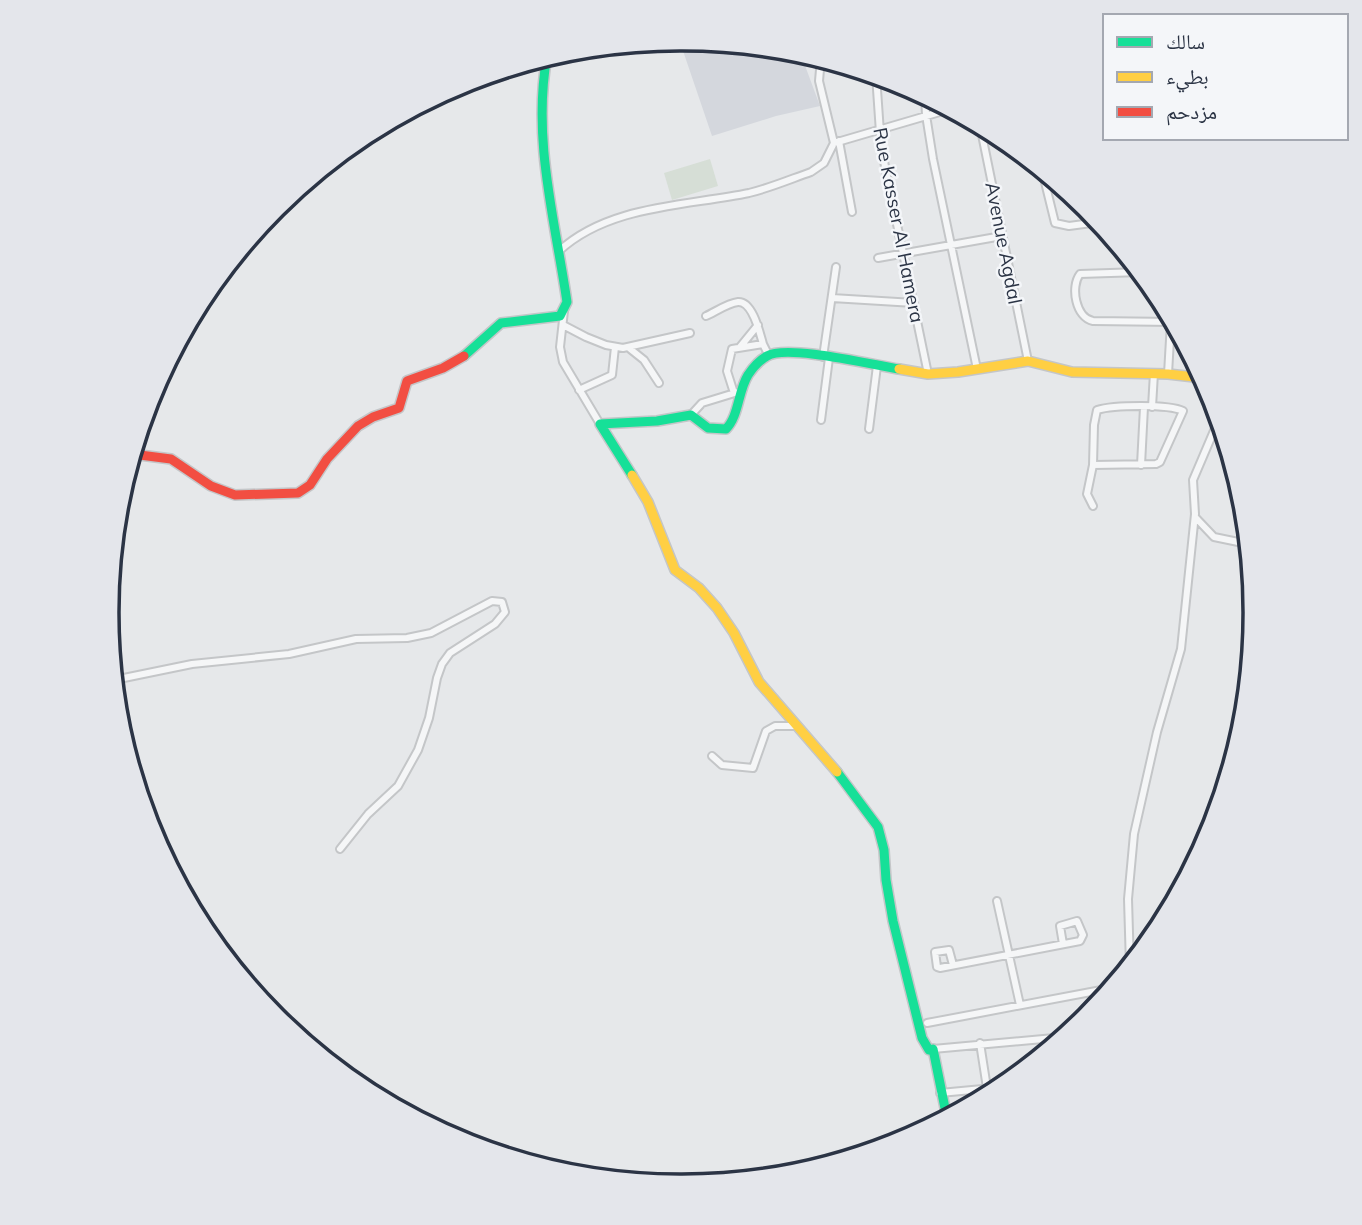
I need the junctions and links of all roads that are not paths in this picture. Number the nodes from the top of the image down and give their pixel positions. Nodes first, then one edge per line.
1 (545, 68) edge
2 (820, 69) edge
3 (876, 87) edge
4 (926, 107) edge
5 (936, 113) edge
6 (926, 115) junction
7 (878, 128) junction
8 (984, 139) edge
9 (836, 142) junction
10 (1045, 185) edge
11 (852, 212) dead end
12 (1086, 224) edge
13 (1002, 236) junction
14 (950, 245) junction
15 (559, 251) junction
16 (902, 253) junction
17 (878, 258) dead end
18 (836, 267) dead end
19 (1128, 272) edge
20 (832, 298) junction
21 (914, 303) junction
22 (564, 310) junction
23 (706, 316) dead end
24 (1161, 322) edge
25 (564, 326) junction
26 (758, 326) junction
27 (690, 333) dead end
28 (1171, 339) edge
29 (763, 344) junction
30 (615, 347) junction
31 (740, 347) junction
32 (629, 348) junction
33 (768, 354) junction
34 (826, 357) junction
35 (1028, 361) junction
36 (877, 366) junction
37 (977, 369) junction
38 (1154, 373) junction
39 (928, 374) junction
40 (1168, 374) junction
41 (1191, 377) edge
42 (659, 383) dead end
43 (579, 390) junction
44 (737, 392) junction
45 (1148, 407) junction
46 (691, 415) junction
47 (821, 420) dead end
48 (600, 424) junction
49 (869, 429) dead end
50 (1213, 432) edge
51 (142, 455) edge
52 (1141, 465) junction
53 (1093, 466) junction
54 (1093, 506) dead end
55 (1195, 517) junction
56 (1238, 542) edge
57 (123, 678) edge
58 (796, 726) junction
59 (712, 757) dead end
60 (340, 849) dead end
61 (997, 901) dead end
62 (1063, 944) junction
63 (1130, 950) edge
64 (1010, 956) junction
65 (953, 965) dead end
66 (1096, 991) edge
67 (1020, 1005) junction
68 (927, 1023) dead end
69 (1047, 1038) edge
70 (980, 1043) junction
71 (933, 1049) junction
72 (986, 1084) edge
73 (978, 1089) edge
74 (940, 1093) junction
75 (944, 1108) edge

1 - 15 street
2 - 9 street
3 - 7 street, Rue Kasser Al Hamera
4 - 6 street
5 - 6 street
6 - 7 street
6 - 14 street
7 - 9 street
7 - 16 street, Rue Kasser Al Hamera
8 - 13 street, Avenue Agdal
9 - 11 street
9 - 15 street
10 - 12 street
13 - 14 street
13 - 35 street, Avenue Agdal
14 - 16 street
14 - 37 street
15 - 22 street
16 - 17 street
16 - 21 street, Rue Kasser Al Hamera
18 - 20 street
19 - 24 street
20 - 21 street
20 - 34 street
21 - 39 street, Rue Kasser Al Hamera
22 - 25 street
22 - 51 street
23 - 26 street
25 - 30 street
25 - 43 street
26 - 29 street
26 - 31 street
27 - 32 street
28 - 40 street
29 - 31 street
29 - 33 street
30 - 32 street
30 - 43 street
31 - 44 street
32 - 42 street
33 - 34 street
33 - 44 street
34 - 36 street
34 - 47 street
35 - 37 street
35 - 38 street
36 - 39 street
36 - 49 street
37 - 39 street
38 - 40 street
38 - 45 street
40 - 41 street
43 - 48 street
44 - 46 street
44 - 46 street
45 - 52 street
45 - 52 street
45 - 53 street
46 - 48 street
48 - 58 street
50 - 55 street
52 - 53 street
53 - 54 street
55 - 56 street
55 - 63 street
57 - 60 street
58 - 59 street
58 - 71 street
61 - 64 street
62 - 62 street
62 - 64 street
64 - 65 street
64 - 67 street
66 - 67 street
67 - 68 street
69 - 70 street
70 - 71 street
70 - 72 street
71 - 74 street
73 - 74 street
74 - 75 street

